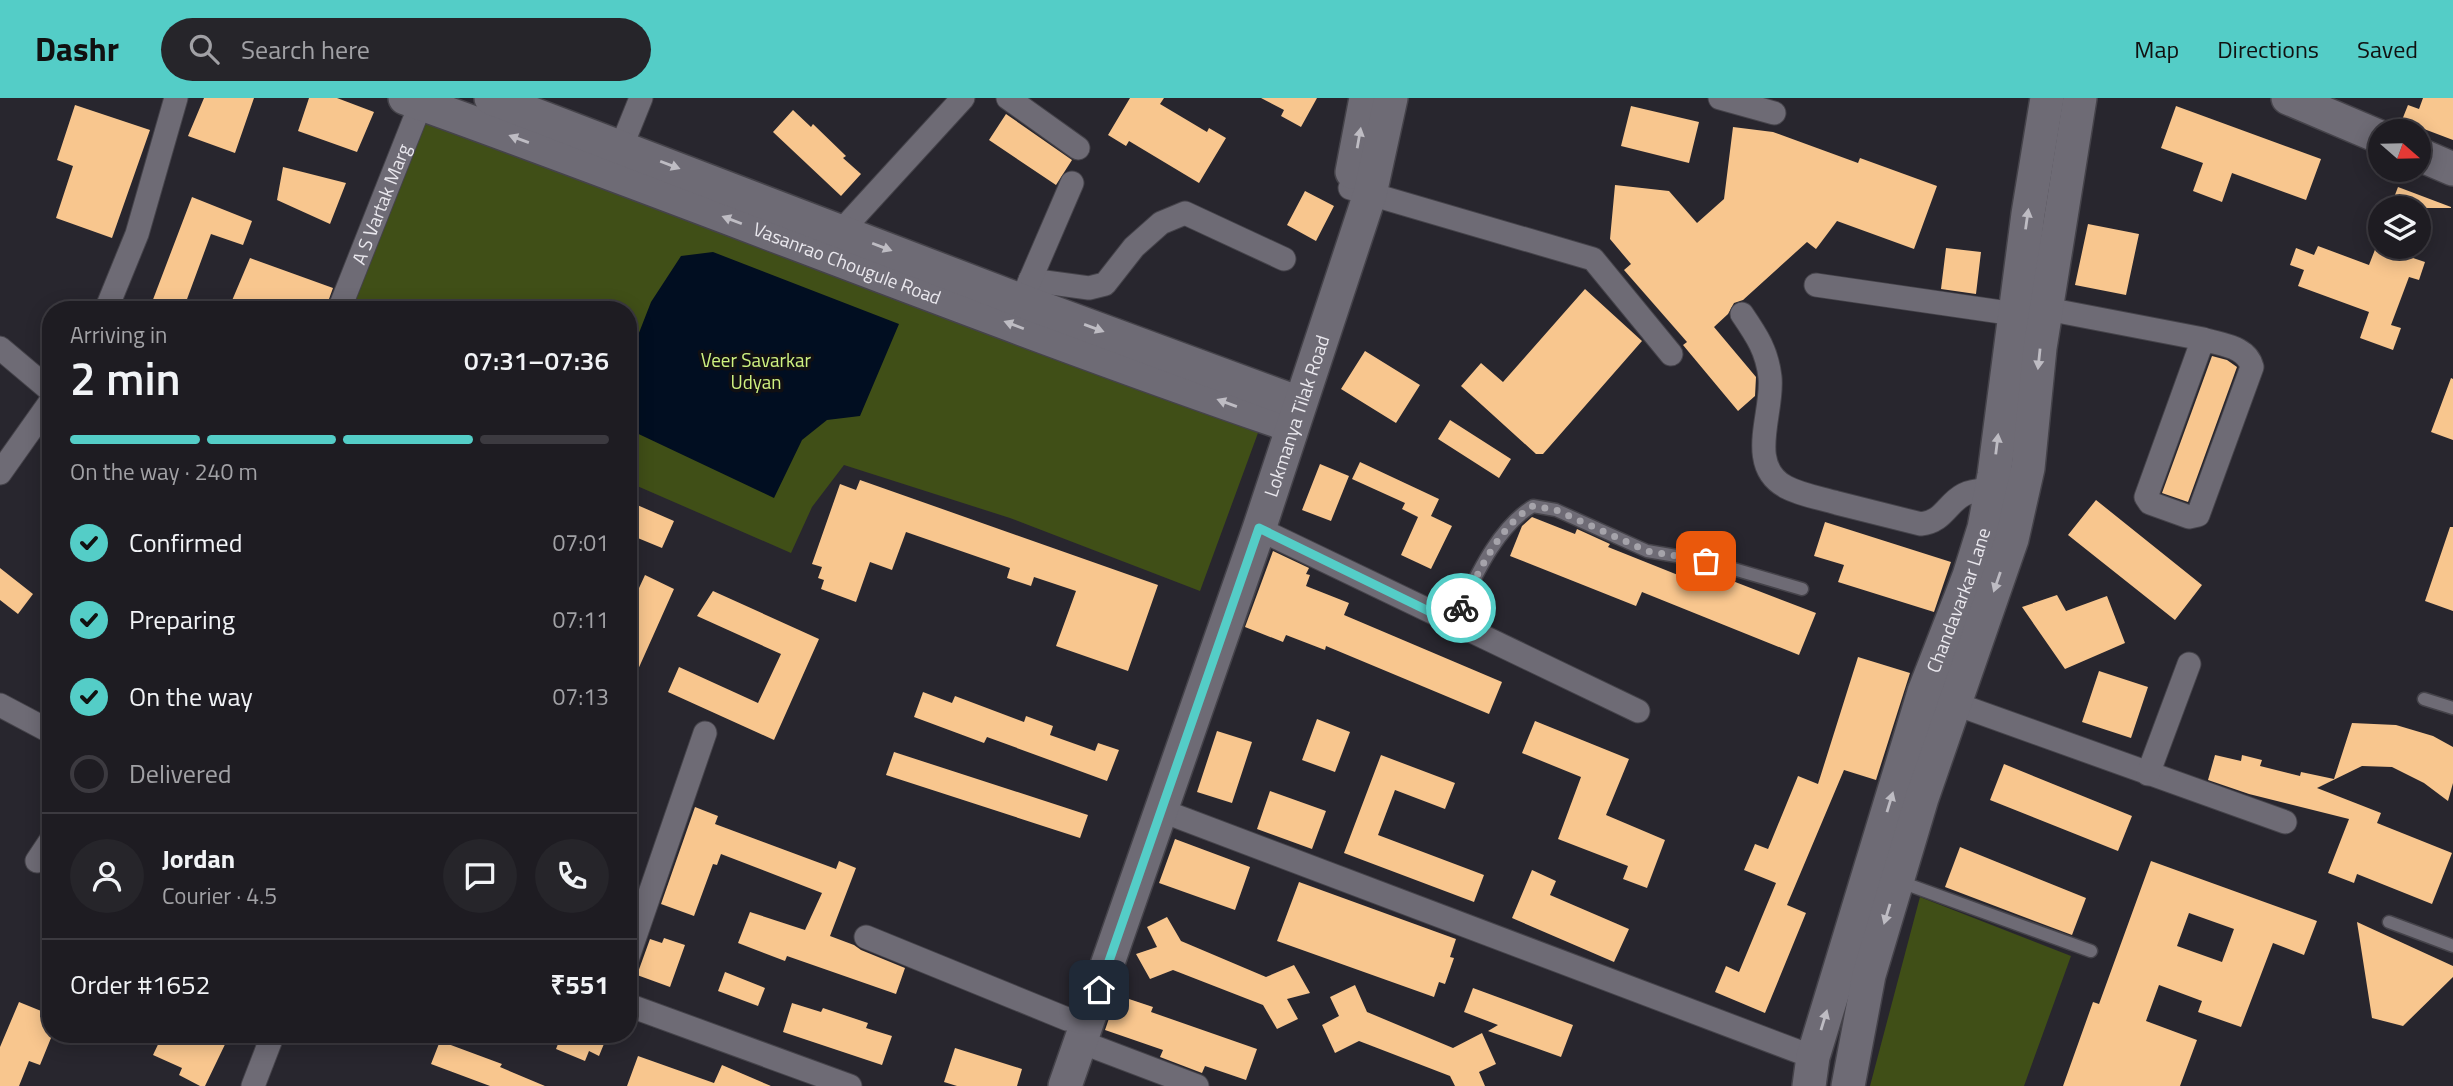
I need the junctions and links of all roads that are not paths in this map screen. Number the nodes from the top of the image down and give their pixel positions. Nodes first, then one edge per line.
1 (176, 98) edge
2 (491, 98) edge
3 (641, 98) edge
4 (963, 98) edge
5 (1008, 98) edge
6 (1366, 98) edge
7 (1391, 98) edge
8 (1720, 98) edge
9 (2047, 98) edge
10 (2080, 98) edge
11 (2288, 98) edge
12 (416, 100) edge
13 (1774, 113) dead end
14 (2368, 132) edge
15 (1078, 148) dead end
16 (617, 160) junction
17 (2431, 160) edge
18 (2453, 169) edge
19 (1072, 183) dead end
20 (1360, 191) junction
21 (831, 242) junction
22 (1284, 259) dead end
23 (1816, 285) dead end
24 (1026, 291) junction
25 (110, 301) edge
26 (342, 301) edge
27 (2031, 311) junction
28 (1742, 314) dead end
29 (2203, 340) junction
30 (0, 348) edge
31 (1671, 354) dead end
32 (42, 383) edge
33 (1287, 412) junction
34 (42, 414) edge
35 (0, 473) edge
36 (1991, 491) junction
37 (1259, 528) junction
38 (1802, 589) dead end
39 (1453, 623) junction
40 (2189, 664) dead end
41 (1924, 692) junction
42 (2424, 699) dead end
43 (1956, 704) junction
44 (0, 705) edge
45 (2453, 708) edge
46 (1638, 711) dead end
47 (42, 727) edge
48 (705, 733) dead end
49 (2148, 774) junction
50 (1160, 810) junction
51 (2285, 822) dead end
52 (42, 854) edge
53 (37, 861) dead end
54 (1897, 881) junction
55 (2389, 922) dead end
56 (637, 931) edge
57 (866, 937) dead end
58 (2453, 946) edge
59 (2091, 951) dead end
60 (637, 1008) edge
61 (1074, 1030) junction
62 (270, 1043) edge
63 (1811, 1071) edge
64 (253, 1086) edge
65 (850, 1086) edge
66 (1043, 1086) edge
67 (1065, 1086) edge
68 (1197, 1086) edge
69 (1849, 1086) edge

1 - 25 street
2 - 16 street, Vasanrao Chougule Road
3 - 16 street
4 - 21 street
5 - 15 street
20 -> 6 street, Lokmanya Tilak Road
7 - 20 street, Lokmanya Tilak Road
8 - 13 street
27 -> 9 street, Chandavarkar Lane
10 - 27 street, Chandavarkar Lane
11 - 14 street
16 -> 12 street, Vasanrao Chougule Road
12 - 26 street, A S Vartak Marg
16 - 21 street, Vasanrao Chougule Road
17 - 18 street
19 - 24 street
20 - 31 street
20 - 33 street, Lokmanya Tilak Road
21 -> 24 street, Vasanrao Chougule Road
33 -> 21 street, Vasanrao Chougule Road
22 - 24 street
23 - 27 street
24 -> 33 street, Vasanrao Chougule Road
27 - 29 street
36 -> 27 street, Chandavarkar Lane
27 -> 43 street, Chandavarkar Lane
28 - 36 street
29 - 29 street
30 - 32 street
33 - 37 street, Lokmanya Tilak Road
33 - 61 street, Lokmanya Tilak Road
34 - 35 street
36 - 41 street, Chandavarkar Lane
37 - 39 street
37 - 50 street, Lokmanya Tilak Road
38 - 39 lane
39 - 46 street
40 - 49 street
41 - 43 street
63 -> 41 street, Chandavarkar Lane
42 - 45 lane
43 - 49 street
43 - 54 street, Chandavarkar Lane
44 - 47 street
48 - 56 street
49 - 51 street
50 - 61 street, Lokmanya Tilak Road
50 - 63 street
52 - 53 street
54 - 59 lane
54 -> 69 street, Chandavarkar Lane
55 - 58 lane
57 - 61 street
60 - 65 street
61 - 66 street, Lokmanya Tilak Road
61 - 67 street, Lokmanya Tilak Road
61 - 68 street
62 - 64 street

